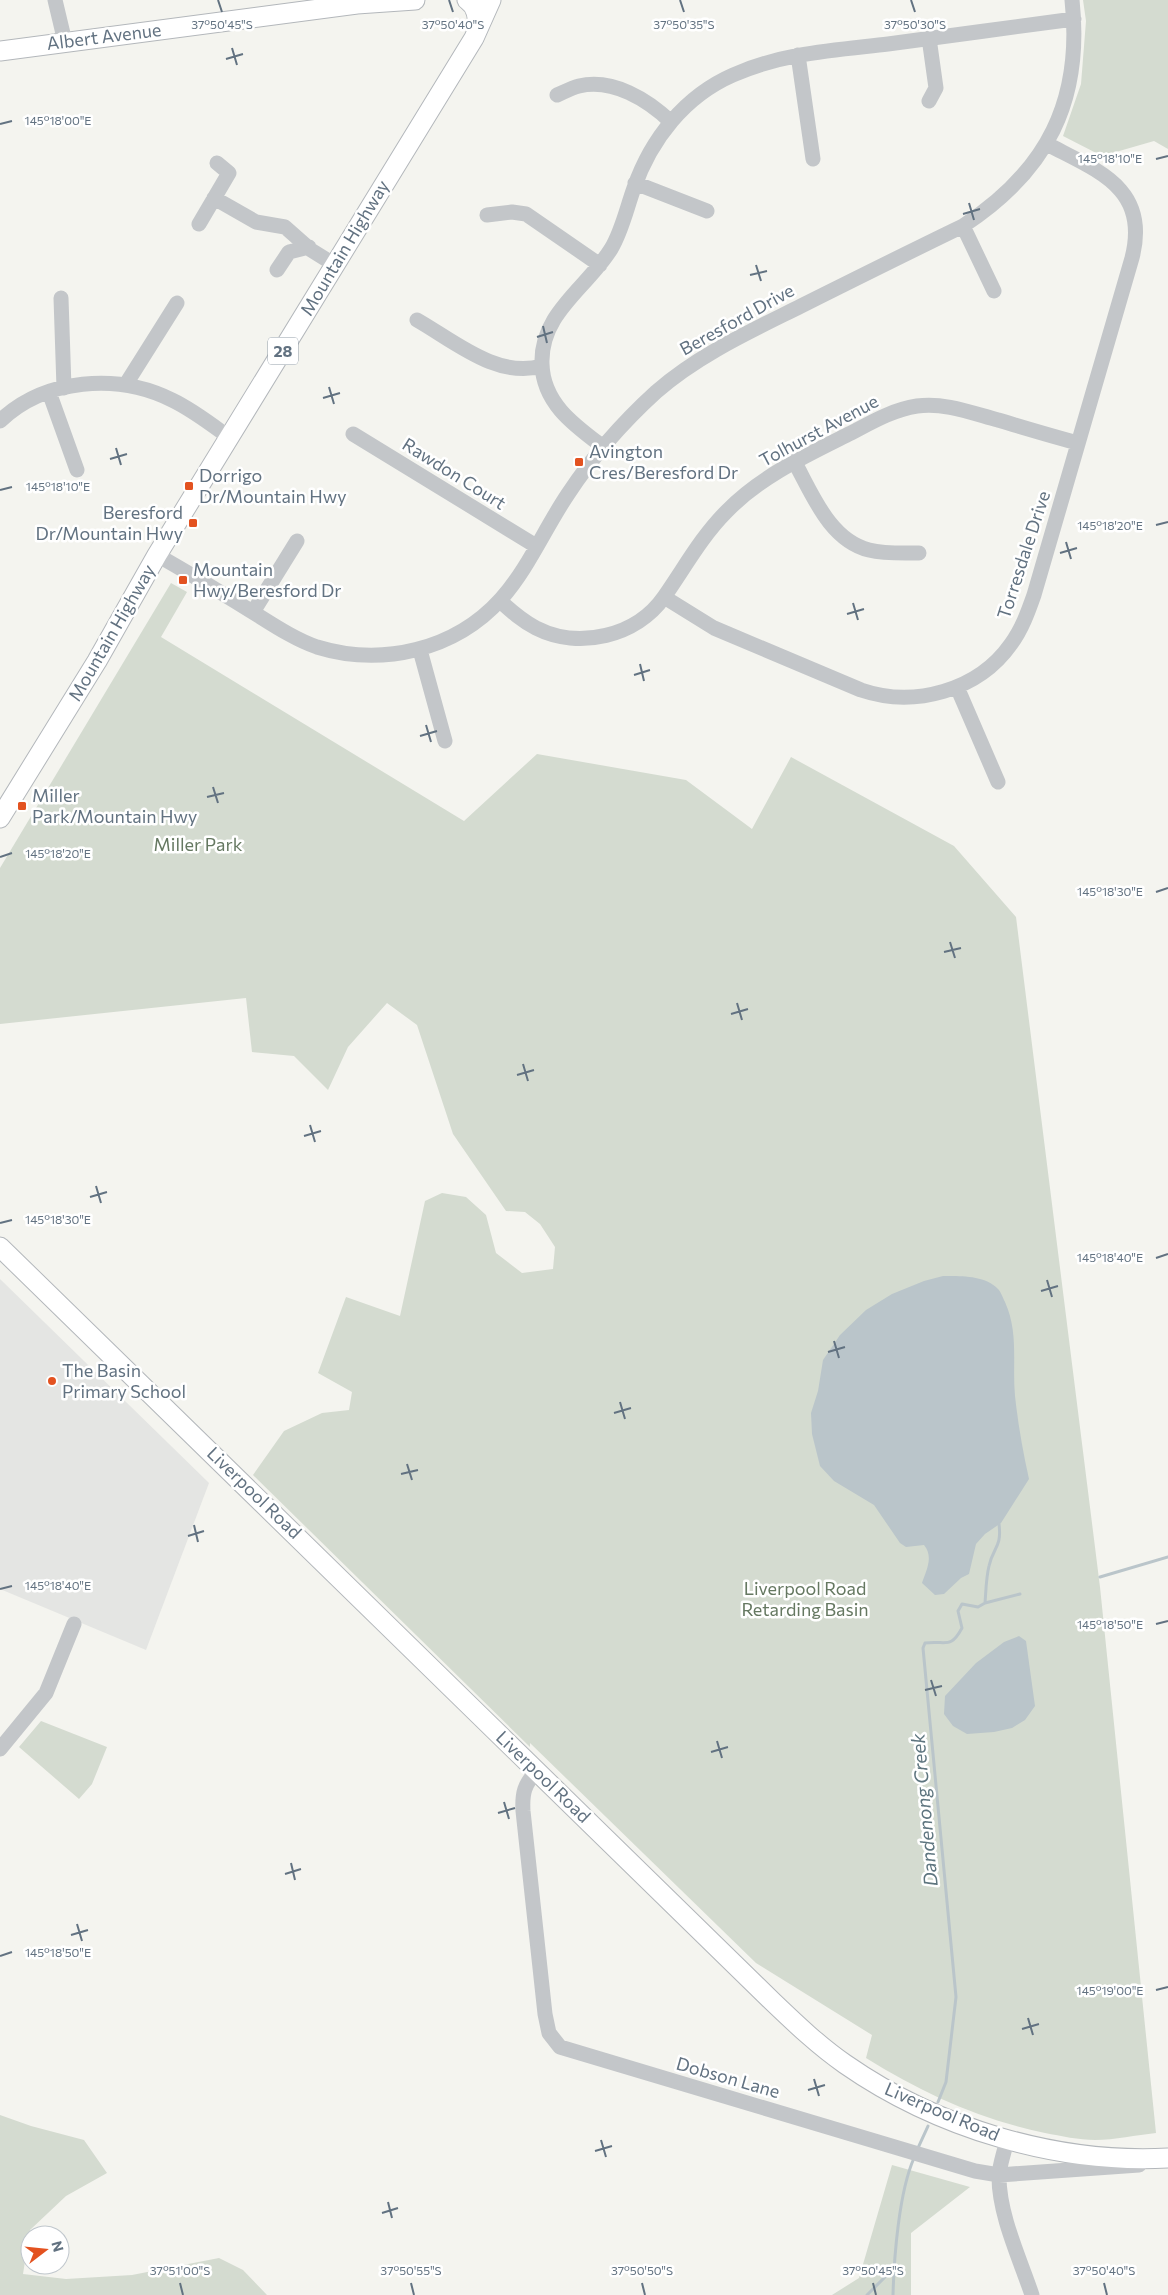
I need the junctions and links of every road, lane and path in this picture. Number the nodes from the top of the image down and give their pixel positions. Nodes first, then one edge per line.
1 (55, 0) edge
2 (413, 0) edge
3 (467, 0) edge
4 (491, 0) edge
5 (504, 0) edge
6 (1072, 0) edge
7 (365, 2) edge
8 (1074, 19) junction
9 (476, 33) junction
10 (928, 38) junction
11 (65, 42) junction
12 (0, 51) edge
13 (798, 55) junction
14 (557, 95) dead end
15 (929, 101) dead end
16 (671, 122) junction
17 (1047, 144) junction
18 (813, 159) dead end
19 (217, 164) dead end
20 (635, 183) junction
21 (214, 198) junction
22 (707, 211) dead end
23 (487, 215) dead end
24 (199, 224) dead end
25 (963, 226) junction
26 (309, 247) junction
27 (335, 265) junction
28 (600, 265) junction
29 (277, 270) dead end
30 (994, 291) dead end
31 (61, 298) dead end
32 (177, 303) dead end
33 (417, 320) dead end
34 (542, 366) junction
35 (126, 384) junction
36 (64, 388) junction
37 (49, 392) junction
38 (2, 413) edge
39 (353, 434) dead end
40 (230, 438) junction
41 (1078, 443) junction
42 (602, 446) junction
43 (794, 461) junction
44 (77, 470) dead end
45 (297, 541) dead end
46 (536, 546) junction
47 (919, 553) dead end
48 (157, 555) junction
49 (664, 597) junction
50 (500, 601) junction
51 (253, 612) junction
52 (420, 650) junction
53 (957, 687) junction
54 (445, 742) dead end
55 (998, 782) dead end
56 (0, 818) edge
57 (0, 1247) edge
58 (74, 1624) dead end
59 (0, 1749) edge
60 (538, 1771) junction
61 (1008, 2139) junction
62 (1168, 2159) edge
63 (999, 2175) junction
64 (1032, 2295) edge

1 - 11 street
2 - 7 main road, Albert Avenue
3 - 9 main road
4 - 9 main road, Mountain Highway / 28
5 - 9 main road, Mountain Highway / 28
6 - 8 street, Beresford Drive
7 - 11 main road, Albert Avenue
8 - 10 street
8 - 17 street, Beresford Drive
9 - 27 main road, Mountain Highway / 28
10 - 13 street
10 - 15 street
11 - 12 main road, Albert Avenue
13 - 16 street
13 - 18 street
14 - 16 street
16 - 20 street
17 - 25 street, Beresford Drive
17 - 41 street, Torresdale Drive
19 - 21 street
20 - 22 street
20 - 28 street
21 - 24 street
21 - 26 street
23 - 28 street
25 - 30 street
25 - 42 street, Beresford Drive
26 - 27 street
26 - 29 street
27 - 40 main road, Mountain Highway / 28
28 - 34 street
31 - 36 street
32 - 35 street
33 - 34 street
34 - 42 street
35 - 36 street
35 - 40 street
36 - 37 street
37 - 38 street
37 - 44 street
39 - 46 street, Rawdon Court
40 - 48 main road, Mountain Highway / 28
41 - 43 street, Tolhurst Avenue
41 - 53 street, Torresdale Drive
42 - 46 street, Beresford Drive
43 - 47 street
43 - 49 street, Tolhurst Avenue
45 - 51 street
46 - 50 street, Beresford Drive
48 - 51 street, Beresford Drive
48 - 56 main road, Mountain Highway / 28
49 - 50 street, Tolhurst Avenue
49 - 53 street, Torresdale Drive
50 - 52 street, Beresford Drive
51 - 52 street, Beresford Drive
52 - 54 street
53 - 55 street
57 - 60 main road, Liverpool Road
58 - 59 street
60 - 61 main road, Liverpool Road
60 - 63 street, Dobson Lane
61 - 62 main road, Liverpool Road
61 - 63 street
62 - 63 street, Dobson Lane
63 - 64 street

